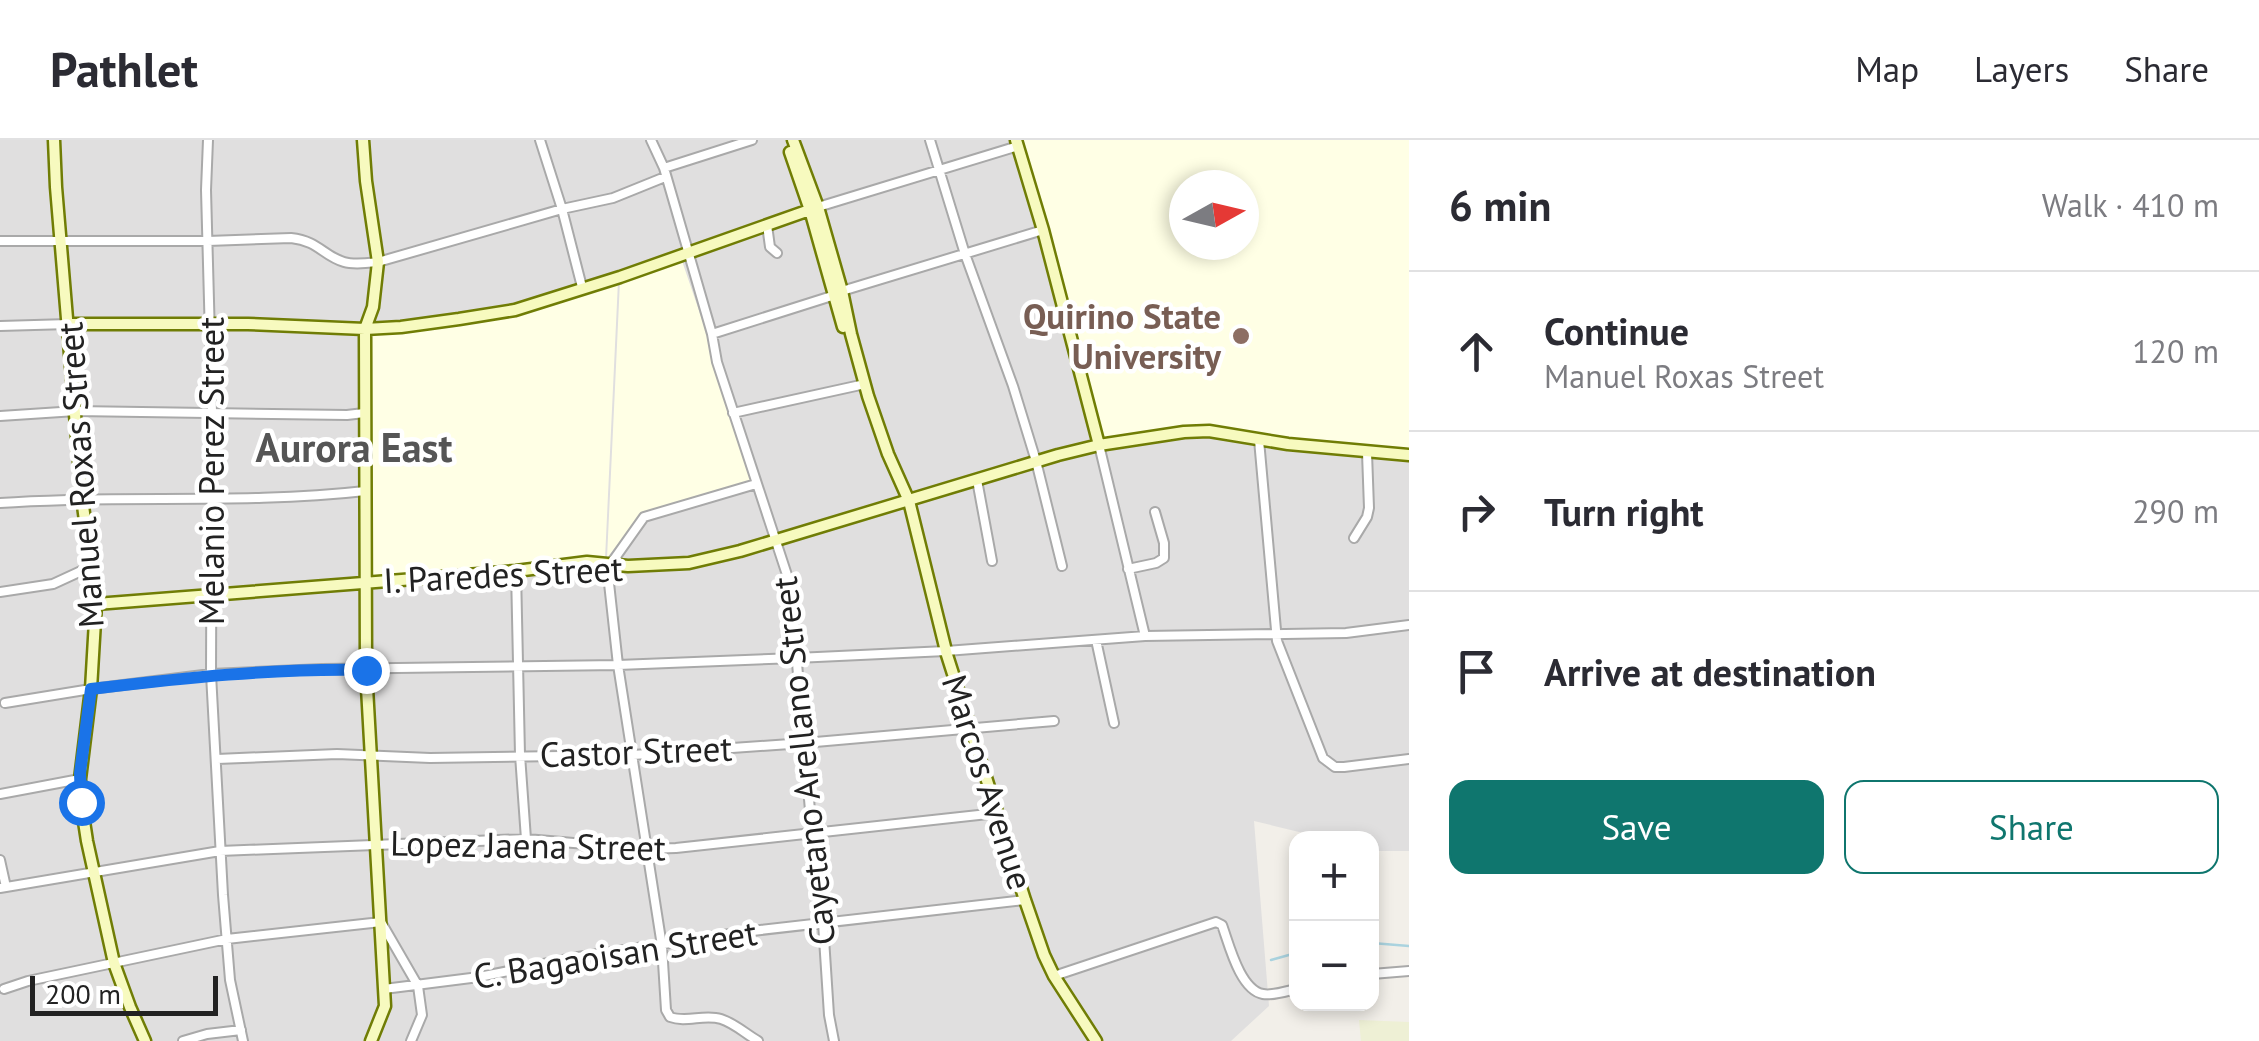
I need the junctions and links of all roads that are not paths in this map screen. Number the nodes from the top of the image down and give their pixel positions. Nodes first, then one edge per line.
1 (54, 140) edge
2 (208, 140) edge
3 (363, 140) edge
4 (540, 140) edge
5 (651, 140) edge
6 (752, 140) edge
7 (790, 140) edge
8 (930, 140) edge
9 (1017, 143) edge
10 (688, 149) dead end
11 (699, 155) junction
12 (939, 169) junction
13 (665, 173) junction
14 (814, 208) junction
15 (562, 209) junction
16 (767, 225) junction
17 (1042, 230) junction
18 (61, 240) junction
19 (0, 241) edge
20 (208, 241) junction
21 (688, 253) junction
22 (777, 254) dead end
23 (965, 254) junction
24 (378, 262) junction
25 (582, 287) junction
26 (839, 293) junction
27 (69, 324) junction
28 (211, 325) junction
29 (0, 326) edge
30 (364, 328) junction
31 (712, 334) junction
32 (862, 385) junction
33 (76, 411) junction
34 (212, 412) junction
35 (733, 412) junction
36 (364, 413) junction
37 (0, 416) edge
38 (1259, 440) junction
39 (1099, 445) junction
40 (1367, 453) junction
41 (1409, 455) edge
42 (1036, 461) junction
43 (978, 480) junction
44 (756, 484) junction
45 (365, 491) junction
46 (82, 498) junction
47 (211, 499) junction
48 (0, 503) edge
49 (907, 505) junction
50 (1156, 512) dead end
51 (1354, 538) dead end
52 (774, 539) junction
53 (992, 561) dead end
54 (610, 565) junction
55 (92, 566) junction
56 (1062, 566) dead end
57 (1128, 569) junction
58 (516, 571) junction
59 (365, 582) junction
60 (0, 592) edge
61 (211, 594) junction
62 (96, 604) junction
63 (1409, 625) edge
64 (1276, 633) junction
65 (1145, 636) junction
66 (1096, 640) junction
67 (946, 651) junction
68 (796, 658) junction
69 (618, 665) junction
70 (519, 666) junction
71 (366, 670) junction
72 (211, 674) junction
73 (91, 689) junction
74 (5, 703) dead end
75 (1054, 721) dead end
76 (1114, 723) dead end
77 (970, 730) junction
78 (804, 744) junction
79 (370, 755) junction
80 (520, 755) junction
81 (633, 755) junction
82 (217, 759) junction
83 (1409, 759) edge
84 (80, 779) junction
85 (0, 794) edge
86 (997, 813) junction
87 (812, 834) junction
88 (526, 839) junction
89 (374, 844) junction
90 (646, 849) junction
91 (220, 851) junction
92 (0, 860) edge
93 (94, 872) junction
94 (3, 888) edge
95 (1025, 900) junction
96 (381, 922) junction
97 (823, 923) junction
98 (227, 939) junction
99 (662, 946) junction
100 (114, 962) junction
101 (1409, 970) edge
102 (1379, 973) edge
103 (1054, 976) junction
104 (418, 986) junction
105 (4, 989) dead end
106 (384, 989) junction
107 (1289, 991) edge
108 (242, 1030) junction
109 (145, 1041) edge
110 (183, 1041) edge
111 (243, 1041) edge
112 (371, 1041) edge
113 (410, 1041) edge
114 (758, 1041) edge
115 (834, 1041) edge
116 (1096, 1041) edge

1 - 18 street, Manuel Roxas Street
2 - 20 street, Melanio Perez Street
3 - 24 street
4 - 15 street
5 - 13 street, Cayetano Arellano Street
6 - 11 street
7 - 14 street, Marcos Avenue
8 - 12 street
9 - 12 street
9 - 17 street
10 - 11 street
11 - 13 street
12 - 14 street
12 - 23 street
13 - 15 street
13 - 21 street, Cayetano Arellano Street
14 - 16 street
14 - 26 street, Marcos Avenue
15 - 24 street
15 - 25 street
16 - 21 street
16 - 22 street
17 - 23 street
17 - 39 street
18 - 19 street
18 - 20 street
18 - 27 street, Manuel Roxas Street
20 - 24 street
20 - 28 street, Melanio Perez Street
21 - 25 street
21 - 31 street, Cayetano Arellano Street
23 - 26 street
23 - 42 street
24 - 30 street
25 - 30 street
26 - 31 street
26 - 32 street, Marcos Avenue
27 - 28 street
27 - 29 street
27 - 33 street, Manuel Roxas Street
28 - 30 street
28 - 34 street, Melanio Perez Street
30 - 36 street
31 - 35 street, Cayetano Arellano Street
32 - 35 street
32 - 49 street, Marcos Avenue
33 - 34 street
33 - 37 street
33 - 46 street, Manuel Roxas Street
34 - 36 street
34 - 47 street, Melanio Perez Street
35 - 44 street, Cayetano Arellano Street
36 - 45 street
38 - 39 street, I. Paredes Street
38 - 40 street, I. Paredes Street
38 - 64 street
39 - 42 street, I. Paredes Street
39 - 57 street
40 - 41 street, I. Paredes Street
40 - 51 street
42 - 43 street, I. Paredes Street
42 - 56 street
43 - 49 street, I. Paredes Street
43 - 53 street
44 - 52 street, Cayetano Arellano Street
44 - 54 street
45 - 47 street
45 - 59 street
46 - 47 street
46 - 48 street
46 - 55 street, Manuel Roxas Street
47 - 61 street, Melanio Perez Street
49 - 52 street, I. Paredes Street
49 - 67 street, Marcos Avenue
50 - 57 street
52 - 54 street, I. Paredes Street
52 - 68 street, Cayetano Arellano Street
54 - 58 street, I. Paredes Street
54 - 69 street
55 - 60 street
55 - 62 street, Manuel Roxas Street
57 - 65 street
58 - 59 street, I. Paredes Street
58 - 70 street
59 - 61 street, I. Paredes Street
59 - 71 street
61 - 62 street, I. Paredes Street
61 - 72 street, Melanio Perez Street
62 - 73 street, Manuel Roxas Street
63 - 64 street
64 - 65 street
64 - 83 street
65 - 66 street
66 - 67 street
66 - 76 street
67 - 68 street
67 - 77 street, Marcos Avenue
68 - 69 street
68 - 78 street, Cayetano Arellano Street
69 - 70 street
69 - 81 street
70 - 71 street
70 - 80 street
71 - 72 street
71 - 79 street
72 - 73 street
72 - 82 street, Melanio Perez Street
73 - 74 street
73 - 84 street, Manuel Roxas Street
75 - 77 street, Castor Street
77 - 78 street, Castor Street
77 - 86 street, Marcos Avenue
78 - 81 street, Castor Street
78 - 87 street, Cayetano Arellano Street
79 - 80 street, Castor Street
79 - 82 street, Castor Street
79 - 89 street
80 - 81 street, Castor Street
80 - 88 street
81 - 90 street
82 - 91 street, Melanio Perez Street
84 - 85 street
84 - 93 street, Manuel Roxas Street
86 - 87 street, Lopez Jaena Street
86 - 95 street, Marcos Avenue
87 - 90 street, Lopez Jaena Street
87 - 97 street, Cayetano Arellano Street
88 - 89 street, Lopez Jaena Street
88 - 90 street, Lopez Jaena Street
89 - 91 street, Lopez Jaena Street
89 - 96 street
90 - 99 street
91 - 93 street, Lopez Jaena Street
91 - 98 street, Melanio Perez Street
92 - 94 street
93 - 94 street, Lopez Jaena Street
93 - 100 street, Manuel Roxas Street
95 - 97 street, C. Bagaoisan Street
95 - 103 street, Marcos Avenue
96 - 98 street
96 - 104 street
96 - 106 street
97 - 99 street, C. Bagaoisan Street
97 - 115 street, Cayetano Arellano Street
98 - 100 street
98 - 108 street, Melanio Perez Street
99 - 104 street, C. Bagaoisan Street
99 - 114 street
100 - 105 street
100 - 109 street, Manuel Roxas Street
101 - 102 street
103 - 107 street
103 - 116 street, Marcos Avenue
104 - 106 street, C. Bagaoisan Street
104 - 113 street
106 - 112 street
108 - 110 street
108 - 111 street, Melanio Perez Street

